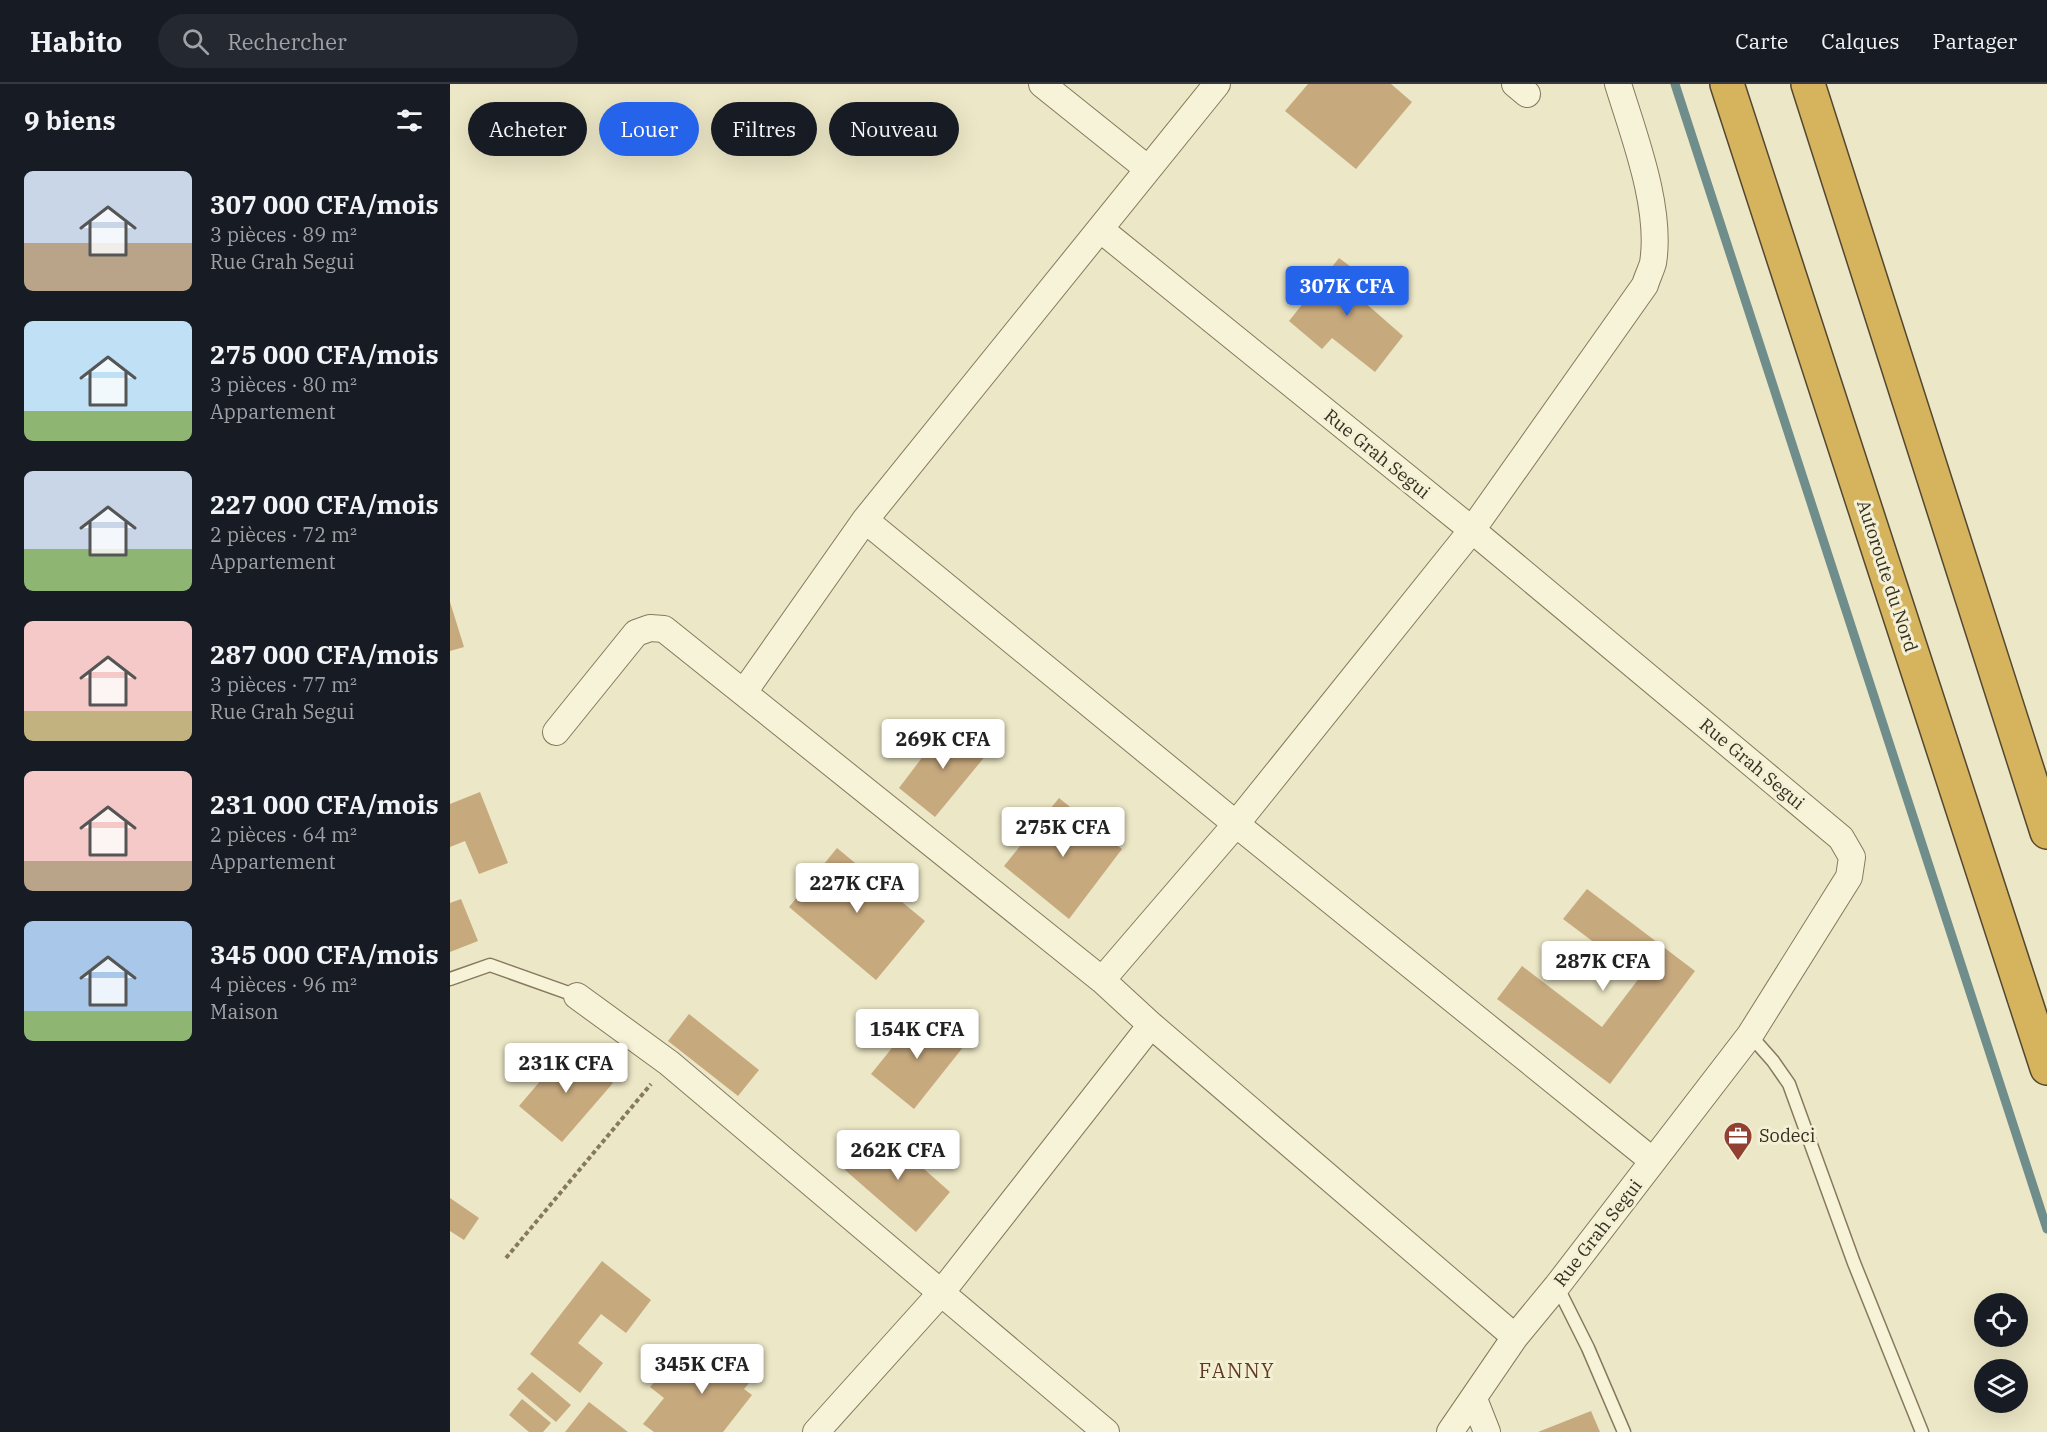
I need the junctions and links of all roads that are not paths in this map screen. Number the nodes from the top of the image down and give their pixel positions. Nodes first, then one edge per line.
1 (1042, 84) edge
2 (1217, 84) edge
3 (1618, 84) edge
4 (1727, 84) edge
5 (1808, 84) edge
6 (1148, 169) junction
7 (1100, 230) junction
8 (865, 520) junction
9 (1472, 530) junction
10 (744, 692) junction
11 (556, 732) dead end
12 (1236, 824) junction
13 (2047, 832) edge
14 (450, 979) edge
15 (1102, 980) junction
16 (577, 996) joint
17 (1151, 1025) junction
18 (1750, 1035) junction
19 (2047, 1068) edge
20 (1653, 1161) junction
21 (1557, 1286) junction
22 (941, 1293) junction
23 (1515, 1337) junction
24 (1474, 1399) junction
25 (816, 1432) edge
26 (1106, 1432) edge
27 (1450, 1432) edge
28 (1487, 1432) edge
29 (1624, 1432) edge
30 (1922, 1432) edge

1 - 6 street
2 - 6 street
3 - 9 street
4 - 19 highway, Autoroute du Nord
5 - 13 highway
6 - 7 street
7 - 8 street
7 - 9 street, Rue Grah Segui
8 - 10 street
8 - 12 street
9 - 12 street
9 - 18 street, Rue Grah Segui
10 - 11 street
10 - 15 street
12 - 15 street
12 - 20 street
14 - 16 lane
15 - 17 street
16 - 22 street
17 - 22 street
17 - 23 street
18 - 20 street, Rue Grah Segui
18 - 30 lane
20 - 21 street, Rue Grah Segui
21 - 23 street, Rue Grah Segui
21 - 29 lane
22 - 25 street
22 - 26 street
23 - 24 street, Rue Grah Segui
24 - 27 street, Rue Grah Segui
24 - 28 street

